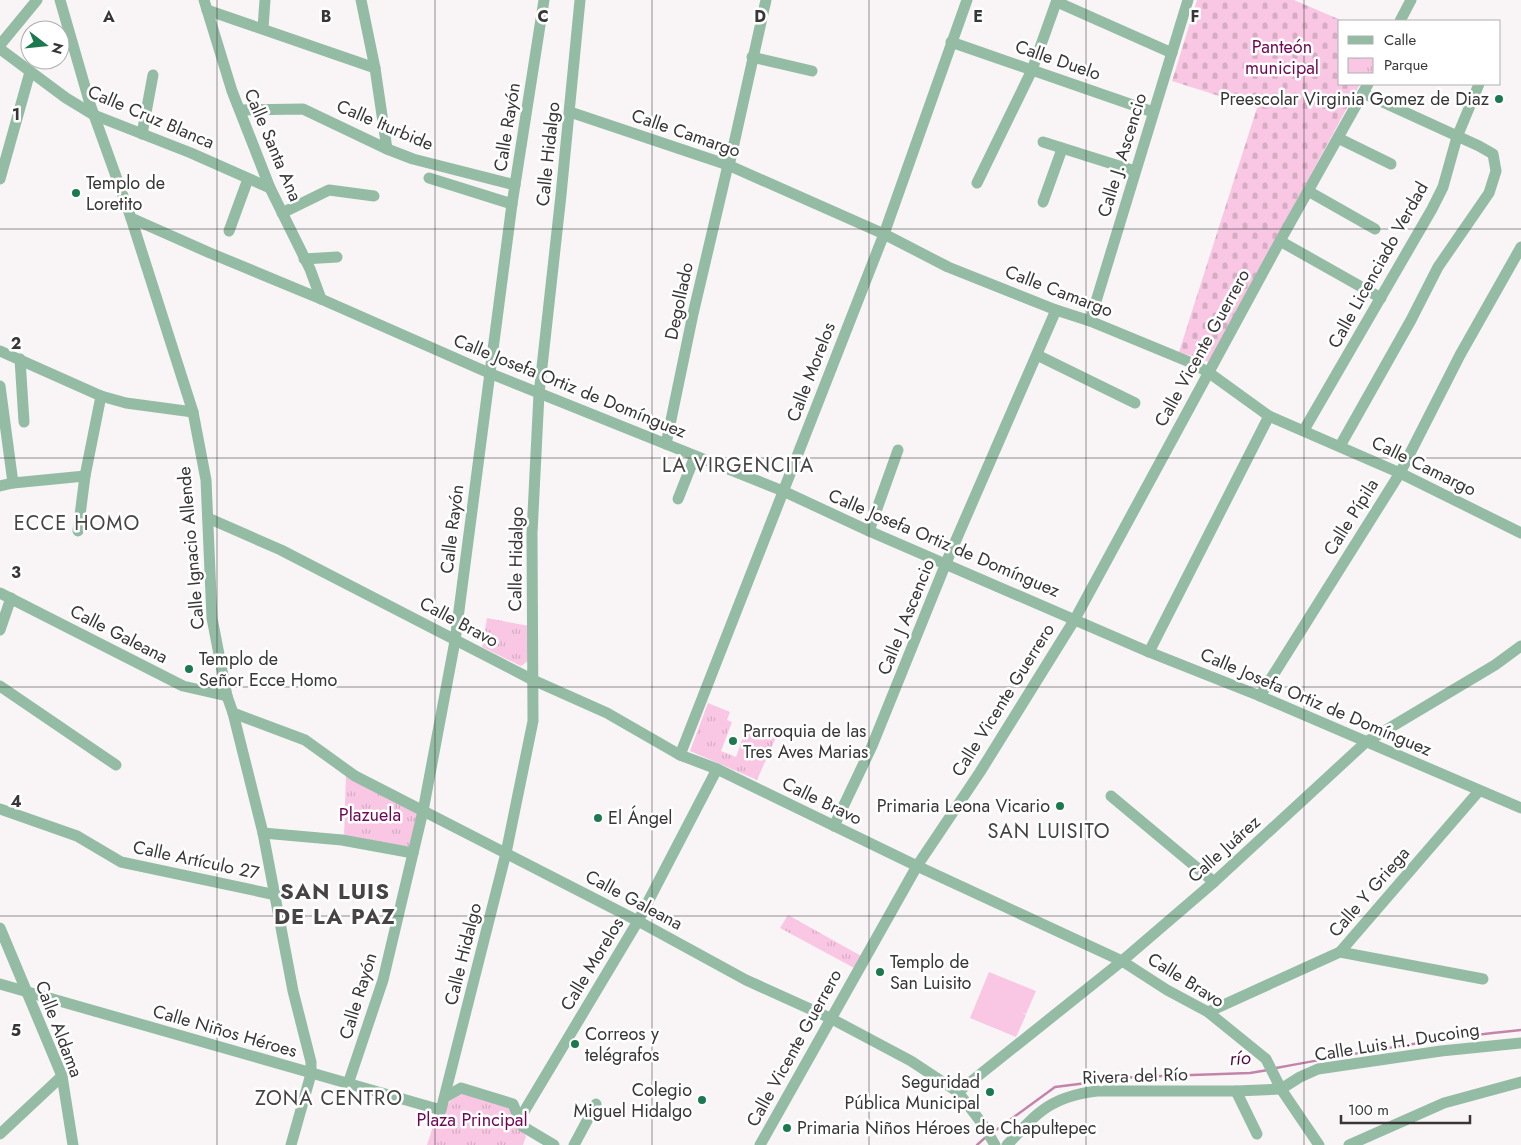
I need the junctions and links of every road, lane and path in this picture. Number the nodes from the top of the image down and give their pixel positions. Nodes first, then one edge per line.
1 (38, 0) edge
2 (60, 0) edge
3 (265, 0) edge
4 (361, 0) edge
5 (544, 0) edge
6 (580, 0) edge
7 (766, 0) edge
8 (967, 0) edge
9 (1188, 0) edge
10 (1411, 0) edge
11 (1057, 1) edge
12 (206, 5) edge
13 (1401, 20) edge
14 (263, 28) junction
15 (951, 42) junction
16 (0, 45) edge
17 (0, 49) edge
18 (1172, 54) junction
19 (752, 57) junction
20 (375, 68) junction
21 (1032, 70) junction
22 (812, 71) dead end
23 (30, 72) junction
24 (152, 76) dead end
25 (1479, 85) edge
26 (1365, 89) edge
27 (240, 110) junction
28 (570, 112) junction
29 (1154, 112) junction
30 (94, 115) junction
31 (142, 134) junction
32 (1457, 137) junction
33 (1338, 138) junction
34 (1043, 142) dead end
35 (387, 149) junction
36 (1062, 149) junction
37 (1391, 164) dead end
38 (728, 166) junction
39 (1135, 171) junction
40 (248, 178) junction
41 (428, 178) dead end
42 (0, 179) edge
43 (978, 183) dead end
44 (515, 186) junction
45 (270, 188) junction
46 (1308, 191) junction
47 (374, 196) dead end
48 (1043, 202) dead end
49 (512, 204) junction
50 (282, 212) junction
51 (131, 218) junction
52 (1375, 229) dead end
53 (230, 232) dead end
54 (884, 234) junction
55 (1280, 241) junction
56 (1521, 247) edge
57 (337, 257) dead end
58 (304, 258) junction
59 (321, 298) junction
60 (1381, 298) junction
61 (1056, 310) junction
62 (1090, 321) junction
63 (0, 351) edge
64 (1036, 355) junction
65 (20, 360) junction
66 (1208, 372) junction
67 (489, 373) junction
68 (0, 386) edge
69 (539, 394) junction
70 (101, 396) junction
71 (1134, 403) dead end
72 (192, 412) junction
73 (1269, 416) junction
74 (24, 422) dead end
75 (1304, 430) junction
76 (666, 444) junction
77 (1340, 446) junction
78 (898, 450) dead end
79 (695, 456) junction
80 (1400, 473) junction
81 (85, 476) junction
82 (13, 483) junction
83 (0, 486) edge
84 (783, 492) junction
85 (678, 499) dead end
86 (208, 518) junction
87 (78, 531) dead end
88 (868, 531) junction
89 (1521, 533) edge
90 (946, 563) junction
91 (0, 593) edge
92 (11, 598) junction
93 (1074, 619) junction
94 (0, 630) edge
95 (455, 641) junction
96 (1521, 646) edge
97 (1149, 652) junction
98 (533, 680) junction
99 (0, 686) edge
100 (227, 696) junction
101 (1260, 696) junction
102 (233, 713) junction
103 (1366, 742) junction
104 (680, 755) junction
105 (116, 765) dead end
106 (717, 769) junction
107 (1479, 791) junction
108 (1111, 796) dead end
109 (1521, 808) edge
110 (0, 809) edge
111 (424, 811) junction
112 (834, 826) junction
113 (263, 834) junction
114 (414, 853) junction
115 (506, 853) junction
116 (917, 866) junction
117 (1214, 882) junction
118 (276, 895) junction
119 (638, 921) junction
120 (0, 928) edge
121 (1340, 952) junction
122 (1122, 961) junction
123 (1483, 979) dead end
124 (0, 984) edge
125 (27, 992) junction
126 (1208, 1012) junction
127 (830, 1018) junction
128 (1521, 1043) edge
129 (311, 1074) junction
130 (62, 1076) junction
131 (1521, 1082) edge
132 (348, 1084) junction
133 (1280, 1087) junction
134 (1236, 1091) junction
135 (958, 1092) junction
136 (445, 1097) junction
137 (596, 1104) dead end
138 (441, 1110) joint
139 (519, 1120) junction
140 (0, 1134) edge
141 (1257, 1134) dead end
142 (73, 1145) edge
143 (291, 1145) edge
144 (554, 1145) edge
145 (574, 1145) edge
146 (760, 1145) edge
147 (995, 1145) edge
148 (1007, 1145) edge
149 (1319, 1145) edge
150 (1349, 1145) edge

1 - 16 street
2 - 30 street, Calle Ignacio Allende
3 - 14 street
4 - 20 street
5 - 44 street, Calle Rayón
6 - 28 street, Calle Hidalgo
7 - 19 street, Degollado
8 - 15 street, Calle Morelos
9 - 18 street, Calle J. Ascencio
10 - 13 street
11 - 18 street
11 - 21 street
12 - 14 street
12 - 27 street, Calle Santa Ana
14 - 20 street
15 - 21 street, Calle Duelo
15 - 54 street, Calle Morelos
17 - 23 street, Calle Cruz Blanca
18 - 29 street, Calle J. Ascencio
19 - 22 street
19 - 38 street, Degollado
20 - 35 street
21 - 29 street, Calle Duelo
21 - 43 street
23 - 30 street, Calle Cruz Blanca
23 - 42 street
24 - 31 street
25 - 32 street, Calle Licenciado Verdad
26 - 32 street
26 - 33 street, Calle Vicente Guerrero
27 - 35 street, Calle Iturbide
27 - 45 street, Calle Santa Ana
28 - 38 street, Calle Camargo
28 - 69 street, Calle Hidalgo
29 - 39 street, Calle J. Ascencio
30 - 31 street, Calle Cruz Blanca
30 - 51 street, Calle Ignacio Allende
31 - 40 street, Calle Cruz Blanca
32 - 60 street, Calle Licenciado Verdad
32 - 77 street
33 - 37 street
33 - 46 street, Calle Vicente Guerrero
34 - 36 street
35 - 44 street, Calle Iturbide
36 - 39 street
36 - 48 street
38 - 54 street, Calle Camargo
38 - 76 street, Degollado
39 - 62 street, Calle J. Ascencio
40 - 45 street, Calle Cruz Blanca
40 - 53 street
41 - 49 street
44 - 49 street, Calle Rayón
45 - 50 street, Calle Santa Ana
46 - 52 street
46 - 55 street, Calle Vicente Guerrero
47 - 50 street
49 - 67 street, Calle Rayón
50 - 58 street, Calle Santa Ana
51 - 59 street, Calle Josefa Ortiz de Domínguez
51 - 72 street, Calle Ignacio Allende
54 - 61 street, Calle Camargo
54 - 84 street, Calle Morelos
55 - 60 street
55 - 66 street, Calle Vicente Guerrero
56 - 80 street, Calle Pípila
57 - 58 street
58 - 59 street, Calle Santa Ana
59 - 67 street, Calle Josefa Ortiz de Domínguez
60 - 75 street, Calle Licenciado Verdad
61 - 62 street, Calle Camargo
61 - 64 street, Calle J Ascencio
62 - 66 street, Calle Camargo
63 - 65 street
64 - 71 street
64 - 90 street, Calle J Ascencio
65 - 70 street
65 - 74 street
66 - 73 street, Calle Camargo
66 - 93 street, Calle Vicente Guerrero
67 - 69 street, Calle Josefa Ortiz de Domínguez
67 - 95 street, Calle Rayón
68 - 82 street
69 - 76 street, Calle Josefa Ortiz de Domínguez
69 - 98 street, Calle Hidalgo
70 - 72 street
70 - 81 street
72 - 86 street, Calle Ignacio Allende
73 - 75 street, Calle Camargo
73 - 97 street
75 - 77 street, Calle Camargo
76 - 79 street, Calle Josefa Ortiz de Domínguez
77 - 80 street, Calle Camargo
78 - 88 street
79 - 84 street, Calle Josefa Ortiz de Domínguez
79 - 85 street
80 - 89 street, Calle Camargo
80 - 101 street, Calle Pípila
81 - 82 street
81 - 87 street
82 - 83 street
84 - 88 street, Calle Josefa Ortiz de Domínguez
84 - 104 street, Calle Morelos
86 - 95 street, Calle Bravo
86 - 100 street, Calle Ignacio Allende
88 - 90 street, Calle Josefa Ortiz de Domínguez
90 - 93 street, Calle Josefa Ortiz de Domínguez
90 - 112 street, Calle J Ascencio
91 - 92 street, Calle Galeana
92 - 94 street
92 - 100 street, Calle Galeana
93 - 97 street, Calle Josefa Ortiz de Domínguez
93 - 116 street, Calle Vicente Guerrero
95 - 98 street, Calle Bravo
95 - 111 street, Calle Rayón
96 - 103 street, Calle Juárez
97 - 101 street, Calle Josefa Ortiz de Domínguez
98 - 104 street, Calle Bravo
98 - 115 street, Calle Hidalgo
99 - 105 street
100 - 102 street, Calle Ignacio Allende
101 - 103 street, Calle Josefa Ortiz de Domínguez
102 - 111 street, Calle Galeana
102 - 113 street, Calle Ignacio Allende
103 - 107 street, Calle Josefa Ortiz de Domínguez
103 - 117 street, Calle Juárez
104 - 106 street, Calle Bravo
106 - 112 street, Calle Bravo
106 - 119 street, Calle Morelos
107 - 109 street, Calle Josefa Ortiz de Domínguez
107 - 121 street, Calle Y Griega
108 - 117 street
110 - 118 street, Calle Artículo 27
111 - 114 street, Calle Rayón
111 - 115 street, Calle Galeana
112 - 116 street, Calle Bravo
113 - 114 street
113 - 118 street, Calle Ignacio Allende
114 - 132 street, Calle Rayón
115 - 119 street, Calle Galeana
115 - 136 street, Calle Hidalgo
116 - 122 street, Calle Bravo
116 - 127 street, Calle Vicente Guerrero
117 - 122 street, Calle Juárez
118 - 129 street, Calle Ignacio Allende
119 - 127 street, Calle Galeana
119 - 139 street, Calle Morelos
120 - 125 street, Calle Aldama
121 - 123 street
121 - 126 street, Calle Y Griega
122 - 126 street, Calle Bravo
122 - 135 street, Calle Juárez
124 - 125 street, Calle Niños Héroes
125 - 129 street, Calle Niños Héroes
125 - 130 street, Calle Aldama
126 - 133 street, Calle Bravo
127 - 135 street, Calle Galeana
127 - 146 street, Calle Vicente Guerrero
128 - 133 street, Calle Luis H. Ducoing
129 - 132 street, Calle Niños Héroes
129 - 143 street
130 - 140 street
130 - 142 street, Calle Aldama
131 - 150 street
132 - 138 street, Calle Niños Héroes
133 - 134 street, Rivera del Río
133 - 149 street, Calle Bravo
134 - 141 street
134 - 148 street, Rivera del Río
135 - 147 street, Calle Galeana
136 - 138 street, Calle Hidalgo
136 - 139 street
137 - 145 street
139 - 144 street

